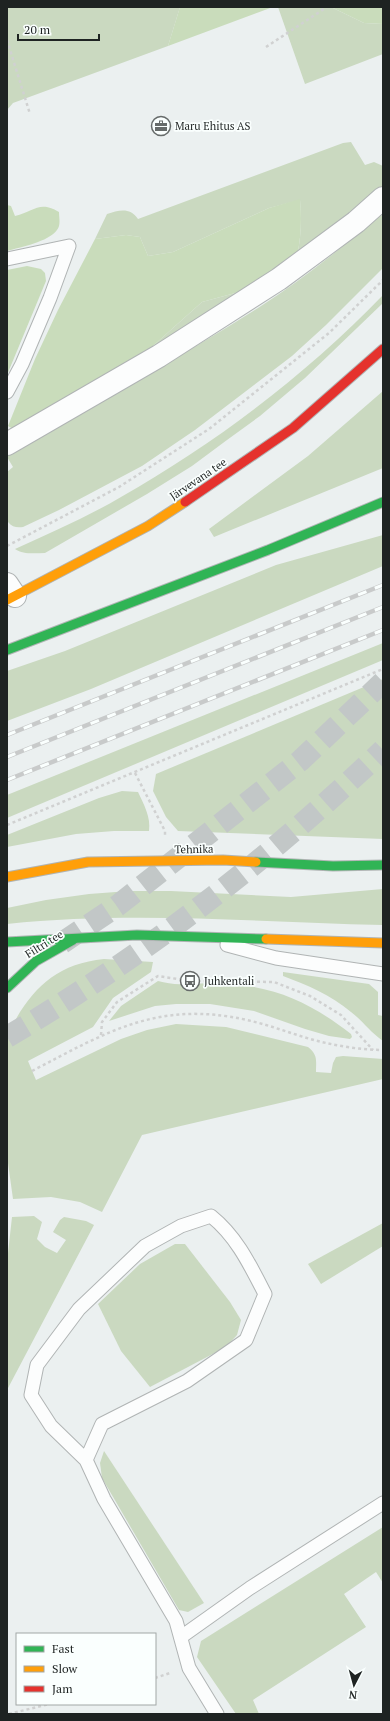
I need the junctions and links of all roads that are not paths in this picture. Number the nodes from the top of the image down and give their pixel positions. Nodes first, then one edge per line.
1 (383, 198) edge
2 (7, 259) edge
3 (383, 349) edge
4 (7, 392) edge
5 (7, 444) edge
6 (383, 502) edge
7 (10, 593) edge
8 (7, 650) edge
9 (383, 865) edge
10 (8, 878) edge
11 (192, 936) junction
12 (77, 938) junction
13 (7, 942) edge
14 (383, 943) edge
15 (383, 974) edge
16 (7, 988) edge
17 (86, 1460) junction
18 (383, 1503) edge
19 (181, 1637) junction
20 (216, 1714) edge

1 - 5 street
2 - 4 lane
3 - 7 main road, Järvevana tee
6 - 8 main road
9 - 10 main road, Tehnika
11 - 12 main road
11 - 14 main road
11 - 15 lane
12 - 13 main road
12 - 16 main road, Filtri tee
17 - 17 lane
17 - 19 lane
18 - 19 lane
19 - 20 lane

